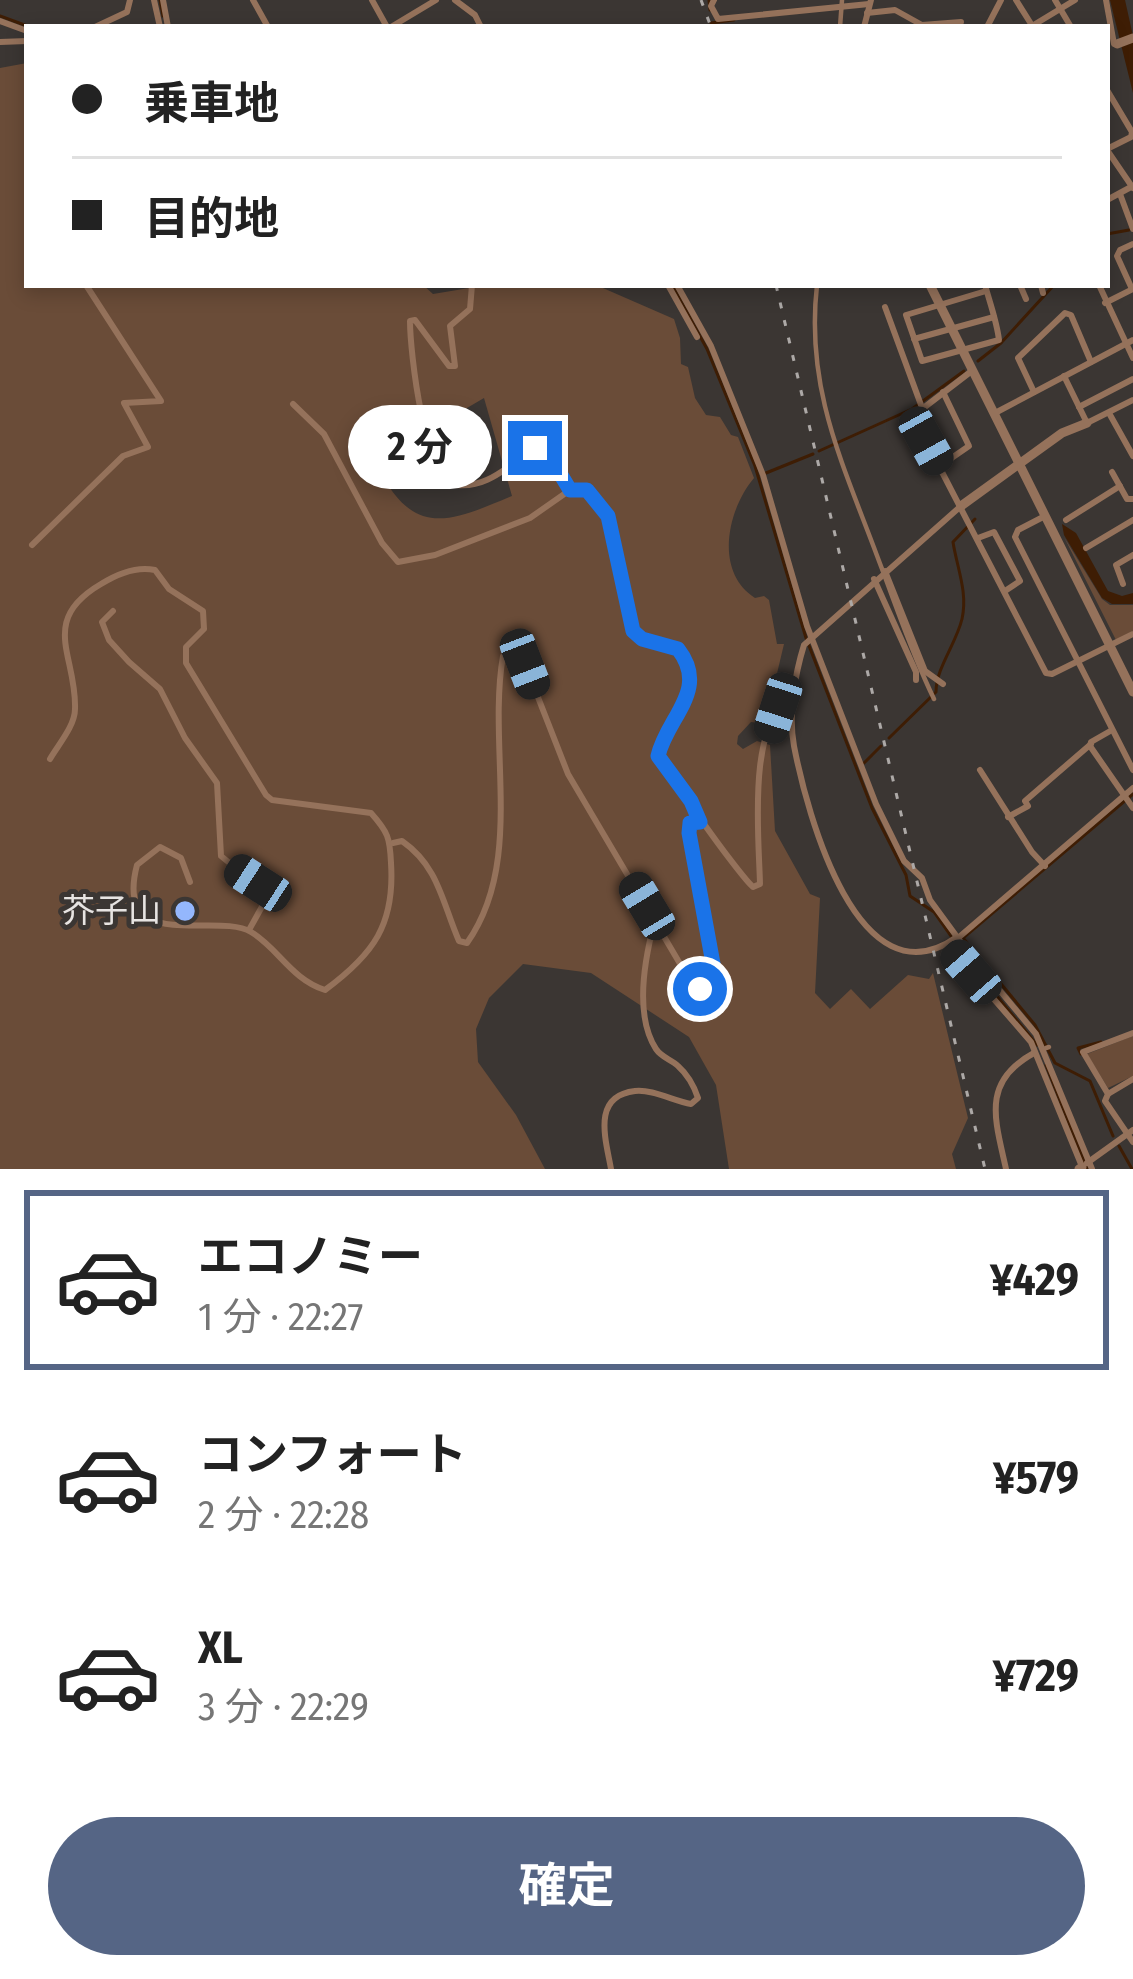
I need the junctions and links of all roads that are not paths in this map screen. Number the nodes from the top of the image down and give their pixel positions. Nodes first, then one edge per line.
1 (130, 0) edge
2 (436, 0) edge
3 (455, 0) edge
4 (714, 0) edge
5 (1054, 0) edge
6 (1075, 0) edge
7 (839, 4) edge
8 (869, 6) edge
9 (1060, 9) junction
10 (961, 22) dead end
11 (101, 24) edge
12 (394, 24) edge
13 (480, 24) edge
14 (920, 24) edge
15 (935, 24) edge
16 (1038, 24) edge
17 (1069, 24) edge
18 (1133, 38) edge
19 (1113, 46) edge
20 (1110, 95) edge
21 (1129, 143) edge
22 (1110, 155) edge
23 (1132, 188) edge
24 (1120, 194) junction
25 (1110, 199) edge
26 (1133, 229) edge
27 (1133, 244) edge
28 (88, 288) edge
29 (472, 288) edge
30 (674, 288) edge
31 (675, 288) edge
32 (817, 288) edge
33 (932, 288) edge
34 (986, 288) edge
35 (1021, 288) edge
36 (1100, 288) edge
37 (1133, 289) edge
38 (1025, 299) dead end
39 (1105, 303) junction
40 (940, 304) junction
41 (885, 308) dead end
42 (994, 317) junction
43 (952, 328) junction
44 (697, 337) dead end
45 (914, 339) junction
46 (1129, 341) edge
47 (964, 352) junction
48 (1133, 358) edge
49 (1091, 362) junction
50 (973, 370) junction
51 (1064, 376) junction
52 (1133, 379) edge
53 (943, 392) junction
54 (1034, 392) junction
55 (1133, 400) edge
56 (293, 404) dead end
57 (921, 404) junction
58 (1079, 407) junction
59 (995, 413) junction
60 (1109, 413) junction
61 (1087, 424) junction
62 (1133, 457) edge
63 (1019, 462) junction
64 (940, 466) junction
65 (1112, 472) dead end
66 (1120, 486) junction
67 (570, 490) junction
68 (1133, 499) edge
69 (961, 506) junction
70 (1045, 516) junction
71 (1066, 520) dead end
72 (1133, 520) edge
73 (978, 538) junction
74 (32, 545) dead end
75 (1086, 548) dead end
76 (1133, 555) edge
77 (884, 572) junction
78 (874, 579) junction
79 (1123, 584) dead end
80 (1005, 591) junction
81 (112, 611) dead end
82 (1133, 634) edge
83 (809, 642) junction
84 (1110, 646) junction
85 (1078, 661) junction
86 (916, 680) dead end
87 (939, 682) dead end
88 (1133, 692) edge
89 (794, 694) junction
90 (933, 697) dead end
91 (1112, 730) junction
92 (1090, 744) junction
93 (50, 759) dead end
94 (980, 770) dead end
95 (1133, 770) edge
96 (1133, 788) edge
97 (1127, 802) edge
98 (1008, 818) junction
99 (700, 822) junction
100 (392, 843) junction
101 (1045, 866) junction
102 (190, 882) dead end
103 (655, 920) junction
104 (249, 931) junction
105 (954, 940) junction
106 (1133, 1033) edge
107 (1042, 1050) junction
108 (1133, 1079) edge
109 (1108, 1094) junction
110 (1130, 1132) edge
111 (1133, 1142) edge
112 (1085, 1166) edge
113 (611, 1169) edge
114 (1006, 1169) edge

1 - 11 street
2 - 12 street
3 - 13 street
4 - 7 street
5 - 9 street
6 - 9 street
7 - 8 street
8 - 14 street
9 - 16 street
9 - 17 street
10 - 15 street
18 - 19 street
20 - 21 street
22 - 23 street
23 - 24 street
24 - 25 street
24 - 26 street
27 - 37 street
28 - 74 street
29 - 67 street
30 - 44 street
31 - 83 street
32 - 77 street
33 - 40 street
34 - 40 street
34 - 42 street
35 - 38 street
36 - 39 street
37 - 39 street
39 - 46 street
40 - 43 street
40 - 45 street
41 - 57 street
42 - 43 street
42 - 47 street
43 - 45 street
43 - 47 street
45 - 47 street
46 - 48 street
46 - 49 street
47 - 50 street
49 - 51 street
49 - 54 street
50 - 53 street
50 - 59 street
51 - 54 street
51 - 58 street
52 - 58 street
53 - 57 street
53 - 64 street
54 - 59 street
55 - 60 street
56 - 67 street
57 - 64 street
58 - 61 street
59 - 63 street
60 - 61 street
60 - 62 street
61 - 63 street
63 - 69 street
63 - 70 street
64 - 69 street
65 - 66 street
66 - 68 street
66 - 71 street
67 - 99 street
69 - 73 street
69 - 77 street
70 - 84 street
70 - 85 street
72 - 75 street
73 - 80 street
73 - 80 street
76 - 79 street
77 - 78 street
77 - 87 street
77 - 90 street
78 - 83 street
78 - 86 street
80 - 85 street
81 - 104 street
82 - 84 street
83 - 89 street
83 - 105 street
84 - 85 street
84 - 88 street
85 - 91 street
89 - 99 street
89 - 105 street
91 - 92 street
91 - 95 street
92 - 97 street
92 - 98 street
93 - 100 street
94 - 98 street
96 - 97 street
97 - 101 street
98 - 101 street
99 - 103 street
100 - 103 street
100 - 104 street
101 - 105 street
102 - 104 street
103 - 113 street
105 - 107 street
106 - 109 street
107 - 112 street
107 - 114 street
108 - 109 street
109 - 110 street
110 - 111 street
110 - 112 street

